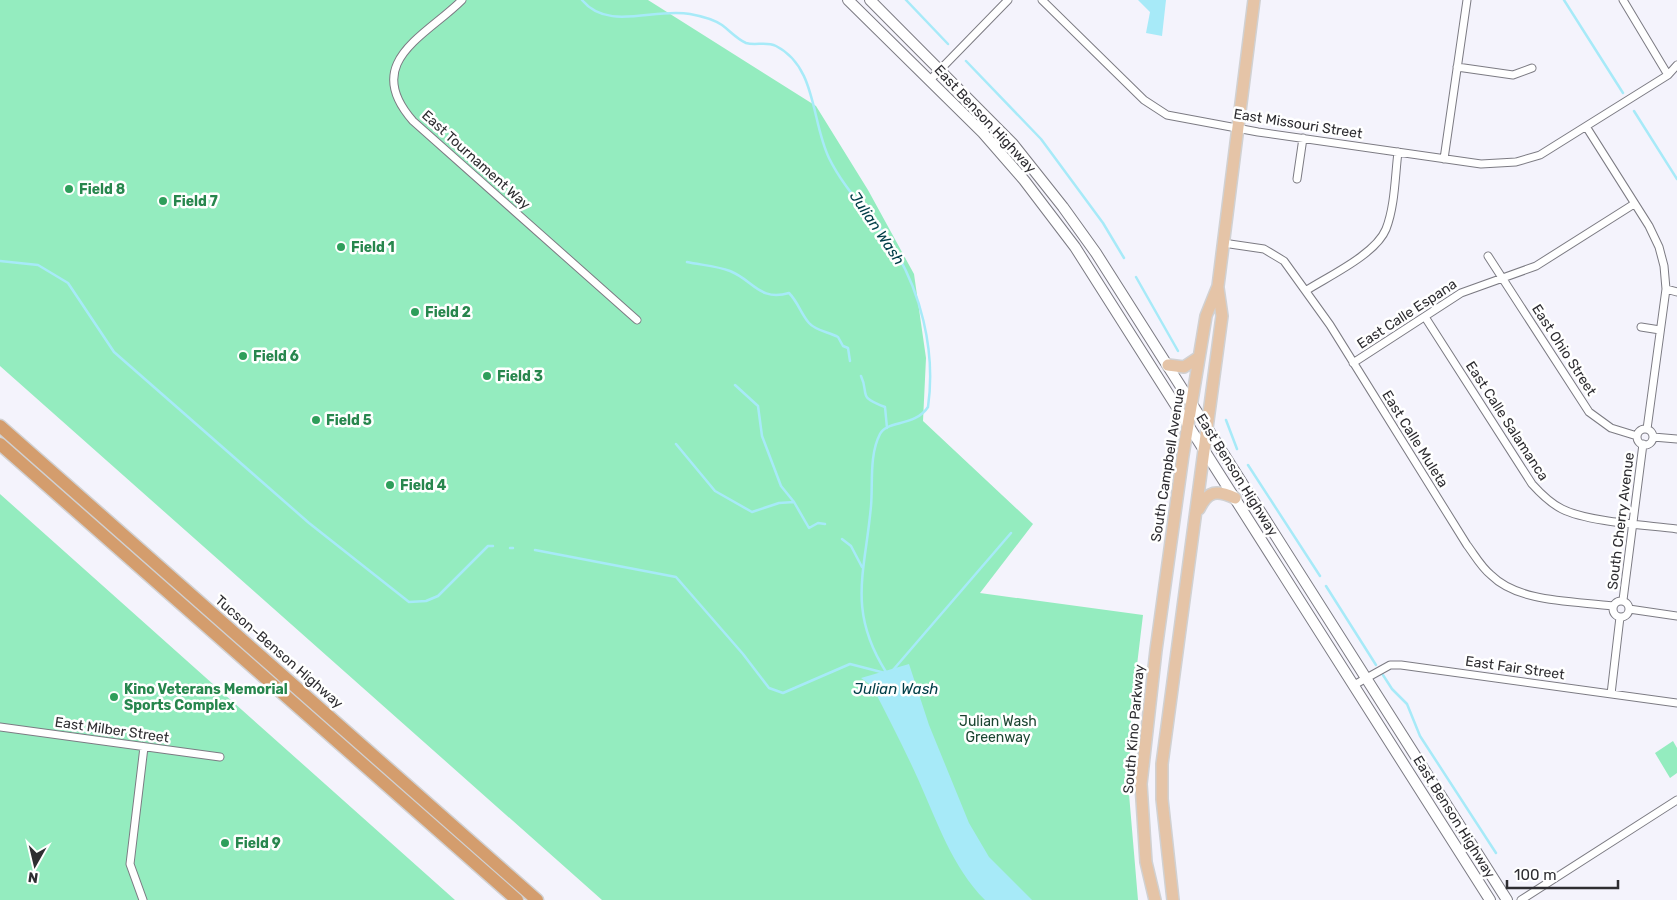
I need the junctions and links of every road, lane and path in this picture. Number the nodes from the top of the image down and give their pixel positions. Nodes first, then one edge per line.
1 (462, 0) edge
2 (848, 0) edge
3 (870, 0) edge
4 (1008, 0) edge
5 (1042, 0) edge
6 (1254, 0) edge
7 (1467, 0) edge
8 (1624, 0) edge
9 (1677, 65) edge
10 (1457, 67) junction
11 (1532, 68) dead end
12 (941, 69) junction
13 (1668, 75) junction
14 (930, 80) junction
15 (1237, 127) junction
16 (1587, 128) junction
17 (1303, 138) junction
18 (1398, 152) junction
19 (1444, 159) junction
20 (1298, 179) dead end
21 (1634, 204) junction
22 (1223, 243) junction
23 (1488, 256) dead end
24 (1502, 277) junction
25 (1218, 286) junction
26 (1666, 289) junction
27 (1306, 290) junction
28 (1677, 292) edge
29 (1425, 317) junction
30 (637, 320) dead end
31 (1641, 327) dead end
32 (1660, 330) junction
33 (1199, 357) junction
34 (1353, 363) junction
35 (1168, 365) junction
36 (1192, 404) junction
37 (1189, 424) junction
38 (0, 426) edge
39 (1207, 426) junction
40 (1647, 429) junction
41 (1637, 436) junction
42 (1653, 437) junction
43 (1677, 439) edge
44 (0, 444) edge
45 (1642, 444) junction
46 (1204, 449) junction
47 (1235, 498) junction
48 (1194, 519) junction
49 (1634, 523) junction
50 (1677, 529) edge
51 (1623, 600) junction
52 (1613, 606) junction
53 (1629, 609) junction
54 (1677, 616) edge
55 (1620, 617) junction
56 (1156, 650) joint
57 (1366, 678) junction
58 (1354, 685) junction
59 (1611, 694) junction
60 (1677, 703) edge
61 (0, 727) edge
62 (144, 747) junction
63 (220, 757) dead end
64 (1677, 800) edge
65 (143, 900) edge
66 (517, 900) edge
67 (537, 900) edge
68 (1155, 900) edge
69 (1173, 900) edge
70 (1490, 900) edge
71 (1507, 900) edge
72 (1521, 900) edge

1 - 30 street, East Tournament Way
2 - 14 main road, East Benson Highway
3 - 12 main road, East Benson Highway
4 - 12 street
5 - 15 street, East Missouri Street
6 - 15 main road, South Campbell Avenue
7 - 10 street
8 - 13 street
9 - 13 street
10 - 11 street
10 - 19 street
12 - 14 street
12 - 35 main road, East Benson Highway
13 - 16 street
14 - 37 main road, East Benson Highway
15 - 17 street, East Missouri Street
15 - 22 main road, South Campbell Avenue
16 - 19 street, East Missouri Street
16 - 21 street
17 - 18 street, East Missouri Street
17 - 20 street
18 - 19 street, East Missouri Street
18 - 27 street
21 - 24 street, East Calle Espana
21 - 26 street
22 - 25 main road, South Campbell Avenue
22 - 27 street, East Calle Muleta
23 - 24 street, East Ohio Street
24 - 29 street, East Calle Espana
24 - 41 street, East Ohio Street
25 - 33 main road, South Campbell Avenue
25 - 39 main road, South Campbell Avenue
26 - 28 street
26 - 32 street
27 - 34 street, East Calle Muleta
29 - 34 street, East Calle Espana
29 - 49 street, East Calle Salamanca
31 - 32 street
32 - 40 street
33 - 35 main road
33 - 36 main road, South Campbell Avenue
34 - 52 street, East Calle Muleta
35 - 36 main road, East Benson Highway
36 - 37 main road, South Campbell Avenue
36 - 39 main road, East Benson Highway
37 - 46 main road, East Benson Highway
37 - 56 main road, South Campbell Avenue
38 - 67 highway, Tucson–Benson Highway
39 - 46 main road, South Campbell Avenue
39 - 57 main road, East Benson Highway
40 - 41 street
40 - 42 street
41 - 45 street
42 - 43 street
42 - 45 street
44 - 66 highway, Tucson–Benson Highway
45 - 49 street, South Cherry Avenue
46 - 47 main road, East Benson Highway
46 - 48 main road, South Campbell Avenue
47 - 48 main road
47 - 58 main road, East Benson Highway
48 - 69 main road, South Campbell Avenue
49 - 50 street, East Calle Salamanca
49 - 51 street, South Cherry Avenue
51 - 52 street
51 - 53 street
52 - 55 street
53 - 54 street
53 - 55 street
55 - 59 street
56 - 68 main road, South Kino Parkway
57 - 58 street, East Fair Street
57 - 59 street, East Fair Street
57 - 71 main road, East Benson Highway
58 - 70 main road, East Benson Highway
59 - 60 street, East Fair Street
61 - 62 street, East Milber Street
62 - 63 street, East Milber Street
62 - 65 street
64 - 72 street

